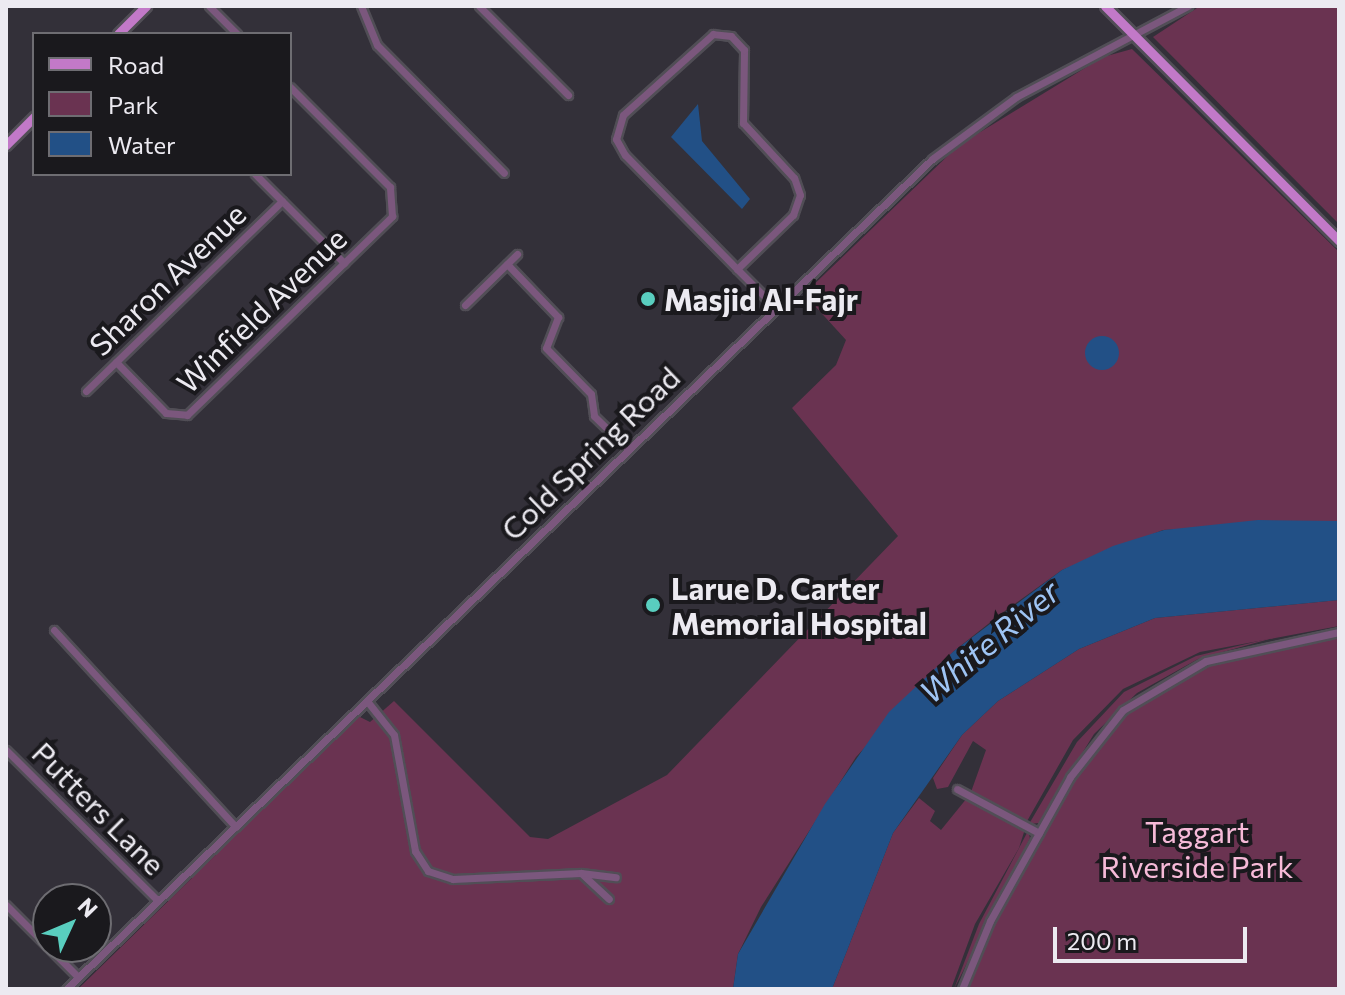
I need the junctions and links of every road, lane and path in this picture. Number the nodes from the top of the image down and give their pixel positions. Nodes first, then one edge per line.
1 (146, 6) edge
2 (209, 6) edge
3 (361, 6) edge
4 (479, 6) edge
5 (1105, 6) edge
6 (1188, 6) edge
7 (120, 32) edge
8 (235, 32) edge
9 (1134, 36) junction
10 (292, 89) edge
11 (568, 95) dead end
12 (32, 119) edge
13 (6, 145) edge
14 (504, 173) dead end
15 (257, 176) edge
16 (282, 201) junction
17 (1339, 241) edge
18 (517, 254) dead end
19 (344, 263) junction
20 (507, 264) junction
21 (737, 269) junction
22 (465, 305) dead end
23 (775, 308) junction
24 (116, 362) junction
25 (86, 391) dead end
26 (628, 449) junction
27 (54, 630) dead end
28 (1339, 632) edge
29 (367, 701) junction
30 (6, 750) edge
31 (957, 789) dead end
32 (236, 827) junction
33 (1039, 833) junction
34 (581, 873) junction
35 (616, 877) dead end
36 (609, 899) dead end
37 (158, 901) junction
38 (6, 905) edge
39 (78, 977) junction
40 (66, 989) edge
41 (962, 989) edge

1 - 7 main road
2 - 8 street
3 - 14 street
4 - 11 street
5 - 9 main road
6 - 9 street, Cold Spring Road
9 - 17 main road
9 - 23 street, Cold Spring Road
10 - 19 street, Winfield Avenue
12 - 13 main road
15 - 16 street
16 - 19 street
16 - 24 street, Sharon Avenue
18 - 20 street
19 - 24 street, Winfield Avenue
20 - 22 street
20 - 26 street
21 - 21 street
21 - 23 street
23 - 26 street, Cold Spring Road
24 - 25 street, Sharon Avenue
26 - 29 street, Cold Spring Road
27 - 32 street
28 - 33 street
29 - 32 street, Cold Spring Road
29 - 34 street
30 - 37 street, Putters Lane
31 - 33 street
32 - 37 street, Cold Spring Road
33 - 41 street
34 - 35 street
34 - 36 street
37 - 39 street, Cold Spring Road
38 - 39 street
39 - 40 street, Cold Spring Road

